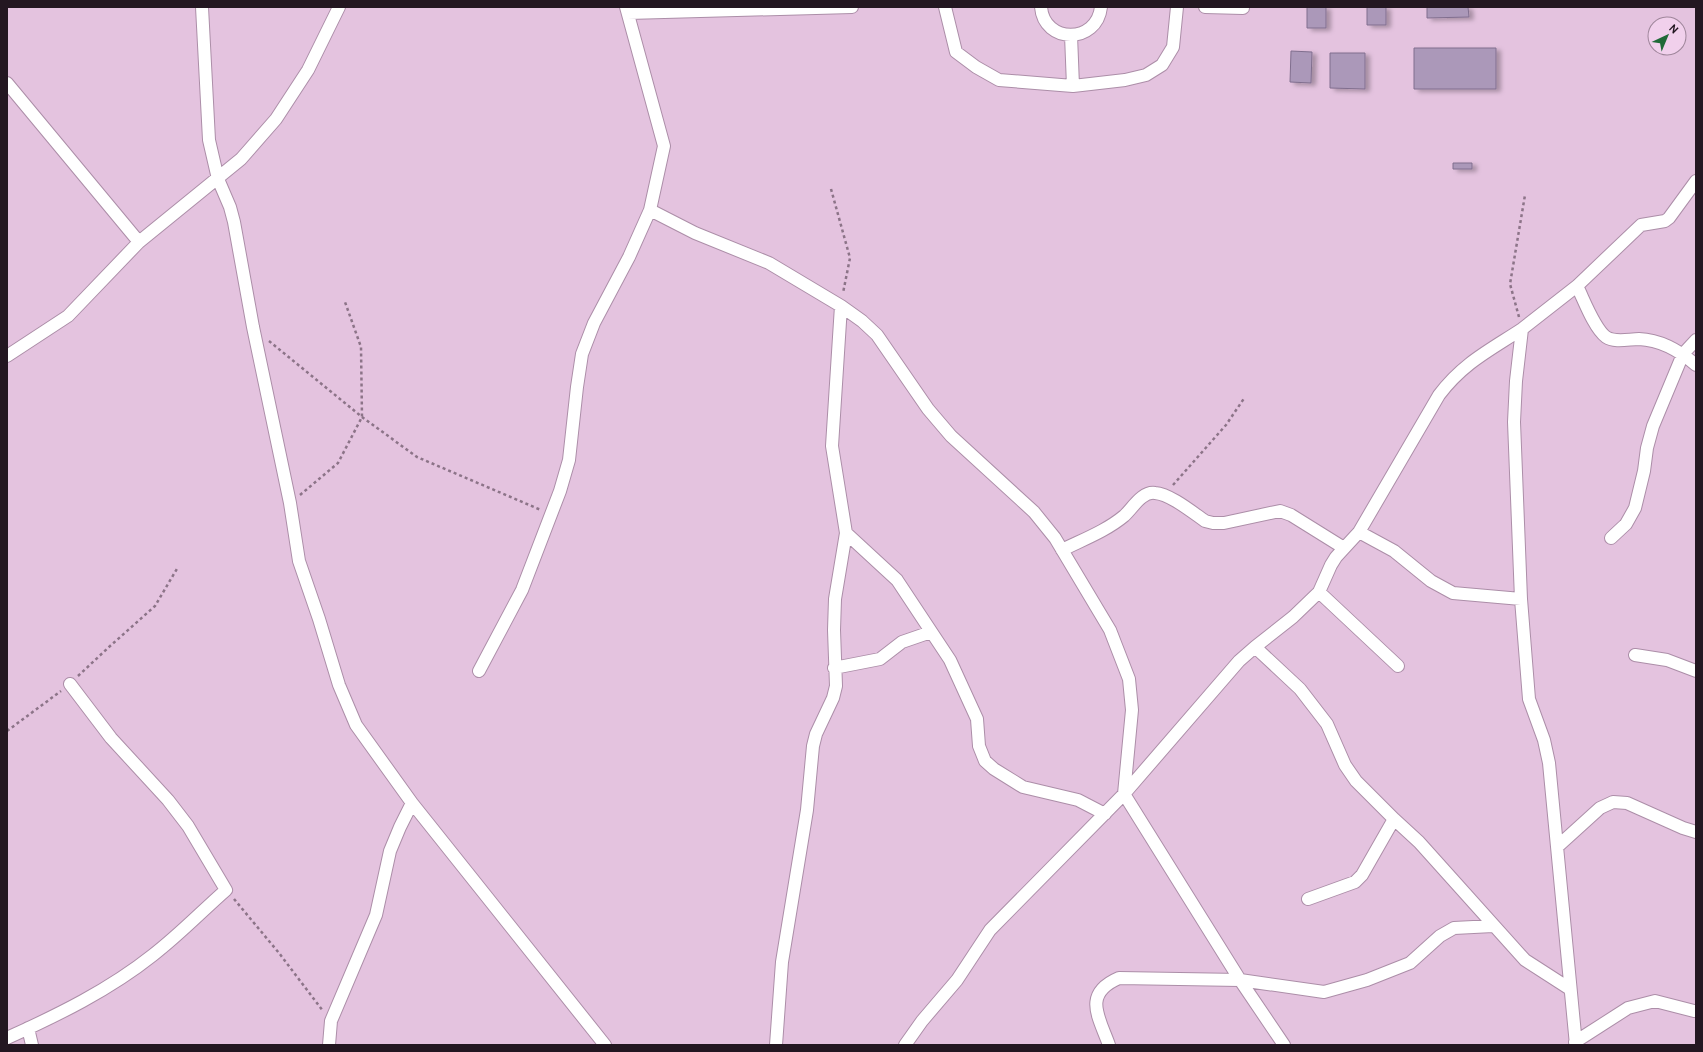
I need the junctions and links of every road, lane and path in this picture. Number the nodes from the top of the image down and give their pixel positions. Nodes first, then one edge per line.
1 (202, 7) edge
2 (339, 7) edge
3 (837, 7) edge
4 (852, 7) edge
5 (945, 7) edge
6 (1041, 7) edge
7 (1101, 7) edge
8 (1177, 7) edge
9 (1205, 7) edge
10 (1243, 8) dead end
11 (674, 9) edge
12 (627, 10) edge
13 (1071, 35) junction
14 (7, 83) edge
15 (1073, 86) junction
16 (218, 179) junction
17 (1696, 180) edge
18 (831, 189) dead end
19 (1525, 195) dead end
20 (650, 210) junction
21 (139, 242) junction
22 (1577, 286) junction
23 (345, 302) dead end
24 (841, 306) junction
25 (253, 327) junction
26 (1522, 329) junction
27 (1696, 340) edge
28 (1683, 354) junction
29 (7, 356) edge
30 (1696, 366) edge
31 (1245, 397) dead end
32 (362, 417) junction
33 (1164, 495) junction
34 (290, 502) junction
35 (551, 514) junction
36 (1359, 532) junction
37 (846, 533) junction
38 (1611, 538) dead end
39 (1344, 548) junction
40 (1062, 550) junction
41 (178, 567) dead end
42 (1318, 592) junction
43 (1521, 599) junction
44 (931, 632) junction
45 (1255, 646) junction
46 (1635, 655) dead end
47 (1398, 666) dead end
48 (834, 668) junction
49 (479, 672) dead end
50 (1696, 672) edge
51 (70, 684) junction
52 (7, 732) edge
53 (1124, 794) junction
54 (412, 803) junction
55 (1105, 814) junction
56 (1394, 819) junction
57 (1696, 832) edge
58 (1556, 847) junction
59 (226, 890) junction
60 (1308, 899) dead end
61 (1493, 926) junction
62 (1240, 980) junction
63 (1570, 989) junction
64 (1694, 1011) dead end
65 (330, 1020) junction
66 (28, 1028) junction
67 (7, 1038) edge
68 (1576, 1043) edge
69 (32, 1045) edge
70 (329, 1045) edge
71 (605, 1045) edge
72 (776, 1045) edge
73 (905, 1045) edge
74 (1109, 1045) edge
75 (1284, 1045) edge

1 - 16 street
2 - 16 street
3 - 4 street
3 - 11 street
5 - 15 street
6 - 13 street
7 - 13 street
8 - 15 street
9 - 10 street
11 - 12 street
12 - 20 street
13 - 15 street
14 - 21 street
16 - 21 street
16 - 25 street
17 - 22 street
18 - 24 path
19 - 26 path
20 - 24 street
20 - 35 street
21 - 29 street
22 - 26 street
22 - 28 street
23 - 32 path
24 - 37 street
24 - 40 street
25 - 32 path
25 - 34 street
26 - 36 street
26 - 43 street
27 - 28 street
28 - 30 street
28 - 38 street
31 - 33 path
32 - 34 path
32 - 35 path
33 - 39 street
33 - 40 street
34 - 54 street
35 - 49 street
36 - 39 street
36 - 43 street
37 - 44 street
37 - 48 street
39 - 42 street
40 - 53 street
41 - 51 path
42 - 45 street
42 - 47 street
43 - 58 street
44 - 48 street
44 - 55 street
45 - 53 street
45 - 56 street
46 - 50 street
48 - 72 street
51 - 52 path
51 - 59 street
53 - 55 street
53 - 62 street
54 - 65 street
54 - 71 street
55 - 73 street
56 - 60 street
56 - 61 street
57 - 58 street
58 - 63 street
59 - 65 path
59 - 66 street
61 - 62 street
61 - 63 street
62 - 74 street
62 - 75 street
63 - 68 street
64 - 68 street
65 - 70 street
66 - 67 street
66 - 69 street

